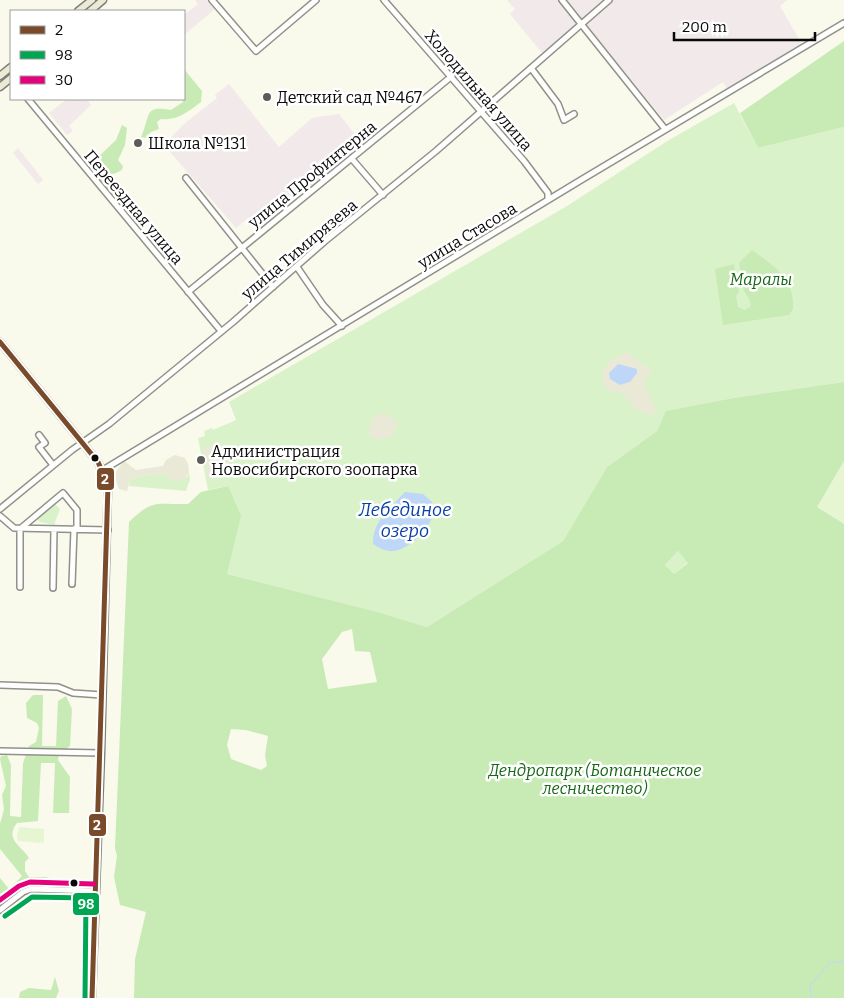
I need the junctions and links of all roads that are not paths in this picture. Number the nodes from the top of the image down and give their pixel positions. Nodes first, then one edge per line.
1 (92, 0) edge
2 (103, 0) edge
3 (212, 0) edge
4 (316, 0) edge
5 (384, 0) edge
6 (562, 0) edge
7 (609, 0) edge
8 (79, 10) edge
9 (91, 10) edge
10 (844, 23) edge
11 (582, 25) junction
12 (10, 68) edge
13 (531, 68) junction
14 (0, 76) edge
15 (452, 76) junction
16 (10, 79) edge
17 (0, 87) edge
18 (29, 100) edge
19 (482, 111) junction
20 (574, 114) dead end
21 (665, 129) junction
22 (352, 159) junction
23 (186, 178) dead end
24 (383, 195) junction
25 (548, 200) junction
26 (241, 247) junction
27 (297, 267) junction
28 (273, 287) junction
29 (188, 292) junction
30 (342, 326) junction
31 (221, 331) junction
32 (0, 342) edge
33 (39, 435) dead end
34 (82, 442) junction
35 (53, 465) junction
36 (104, 470) junction
37 (0, 509) edge
38 (0, 516) edge
39 (20, 529) junction
40 (54, 529) junction
41 (75, 529) junction
42 (108, 530) junction
43 (72, 584) dead end
44 (20, 587) dead end
45 (53, 588) dead end
46 (0, 685) edge
47 (102, 695) junction
48 (0, 751) edge
49 (101, 753) junction
50 (94, 891) junction
51 (0, 910) edge
52 (92, 998) edge

1 - 8 main road
2 - 9 main road
3 - 4 street
5 - 15 street, Холодильная улица
6 - 11 street
7 - 11 street, улица Тимирязева
10 - 21 street, улица Стасова
11 - 13 street, улица Тимирязева
11 - 21 street
12 - 14 main road
13 - 19 street, улица Тимирязева
13 - 20 street
15 - 19 street, Холодильная улица
15 - 22 street, улица Профинтерна
16 - 17 main road
18 - 29 street, Переездная улица
19 - 24 street, улица Тимирязева
19 - 25 street, Холодильная улица
21 - 25 street, улица Стасова
22 - 24 street
22 - 26 street, улица Профинтерна
23 - 26 street
24 - 27 street, улица Тимирязева
25 - 30 street, улица Стасова
26 - 28 street
26 - 29 street, улица Профинтерна
27 - 28 street, улица Тимирязева
27 - 30 street
28 - 31 street, улица Тимирязева
29 - 31 street, Переездная улица
30 - 36 street, улица Стасова
31 - 34 street, улица Тимирязева
32 - 34 main road
33 - 35 street
34 - 35 street, улица Тимирязева
34 - 36 main road
35 - 37 street, улица Тимирязева
36 - 42 main road
38 - 39 street
39 - 40 street
39 - 41 street
39 - 44 street
40 - 41 street
40 - 45 street
41 - 42 street
41 - 43 street
42 - 47 main road
46 - 47 street
47 - 49 main road
48 - 49 street
49 - 50 main road
50 - 51 street
50 - 52 main road

